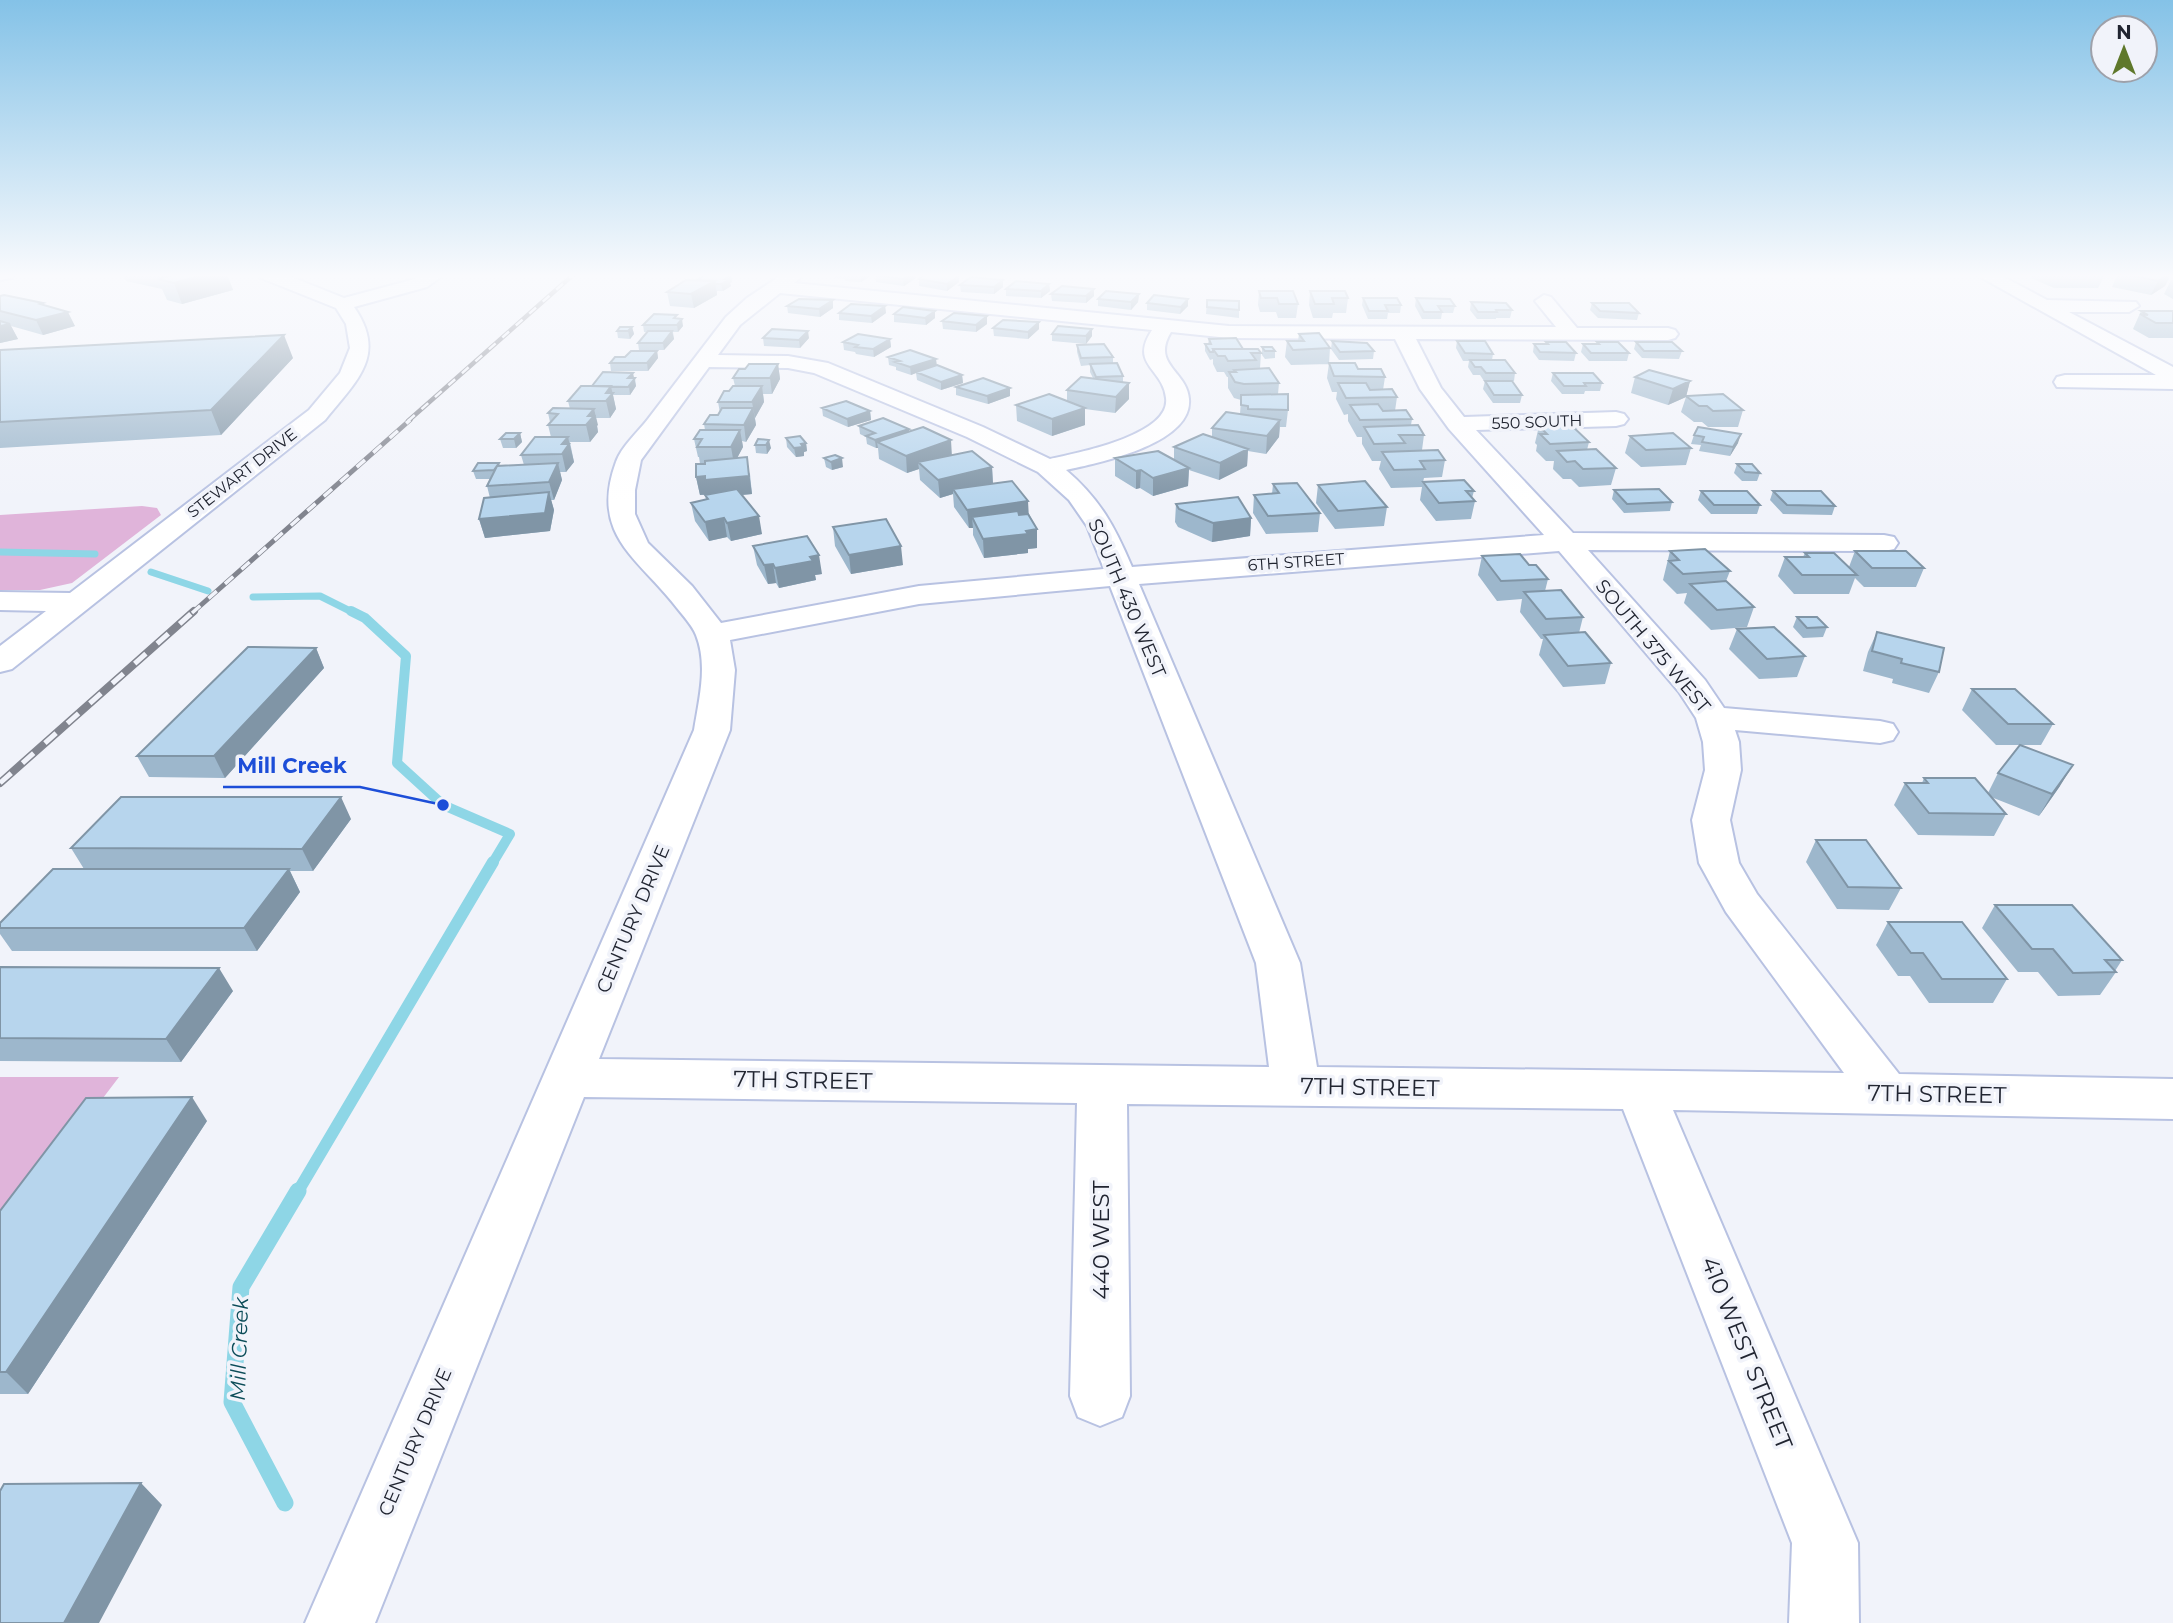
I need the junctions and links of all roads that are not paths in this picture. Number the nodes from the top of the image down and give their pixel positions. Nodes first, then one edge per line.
1 (359, 350) edge
2 (712, 350) edge
3 (1152, 350) edge
4 (1411, 350) edge
5 (2124, 350) edge
6 (704, 361) junction
7 (2173, 376) edge
8 (2065, 382) dead end
9 (2173, 382) edge
10 (1616, 419) dead end
11 (1457, 424) junction
12 (1047, 467) junction
13 (1566, 542) junction
14 (1884, 543) dead end
15 (1121, 575) junction
16 (0, 601) edge
17 (78, 602) junction
18 (712, 634) junction
19 (0, 662) edge
20 (1713, 718) junction
21 (1880, 732) dead end
22 (567, 1077) junction
23 (1102, 1084) junction
24 (1296, 1086) junction
25 (1640, 1090) junction
26 (1886, 1093) junction
27 (2173, 1099) edge
28 (1100, 1396) dead end
29 (340, 1623) edge
30 (1824, 1623) edge

1 - 17 street, STEWART DRIVE
2 - 6 street, CENTURY DRIVE
3 - 12 street
4 - 11 street, SOUTH 375 WEST
5 - 7 street
6 - 12 street, SOUTH 430 WEST
6 - 18 street, CENTURY DRIVE
8 - 9 street
10 - 11 street, 550 SOUTH
11 - 13 street, SOUTH 375 WEST
12 - 15 street, SOUTH 430 WEST
13 - 14 street, 6TH STREET
13 - 15 street, 6TH STREET
13 - 20 street, SOUTH 375 WEST
15 - 18 street, 6TH STREET
15 - 24 street, SOUTH 430 WEST
16 - 17 street
17 - 19 street, STEWART DRIVE
18 - 22 street, CENTURY DRIVE
20 - 21 street
20 - 26 street, SOUTH 375 WEST
22 - 23 street, 7TH STREET
22 - 29 street, CENTURY DRIVE
23 - 24 street, 7TH STREET
23 - 28 street, 440 WEST
24 - 25 street, 7TH STREET
25 - 26 street, 7TH STREET
25 - 30 street, 410 WEST STREET
26 - 27 street, 7TH STREET

